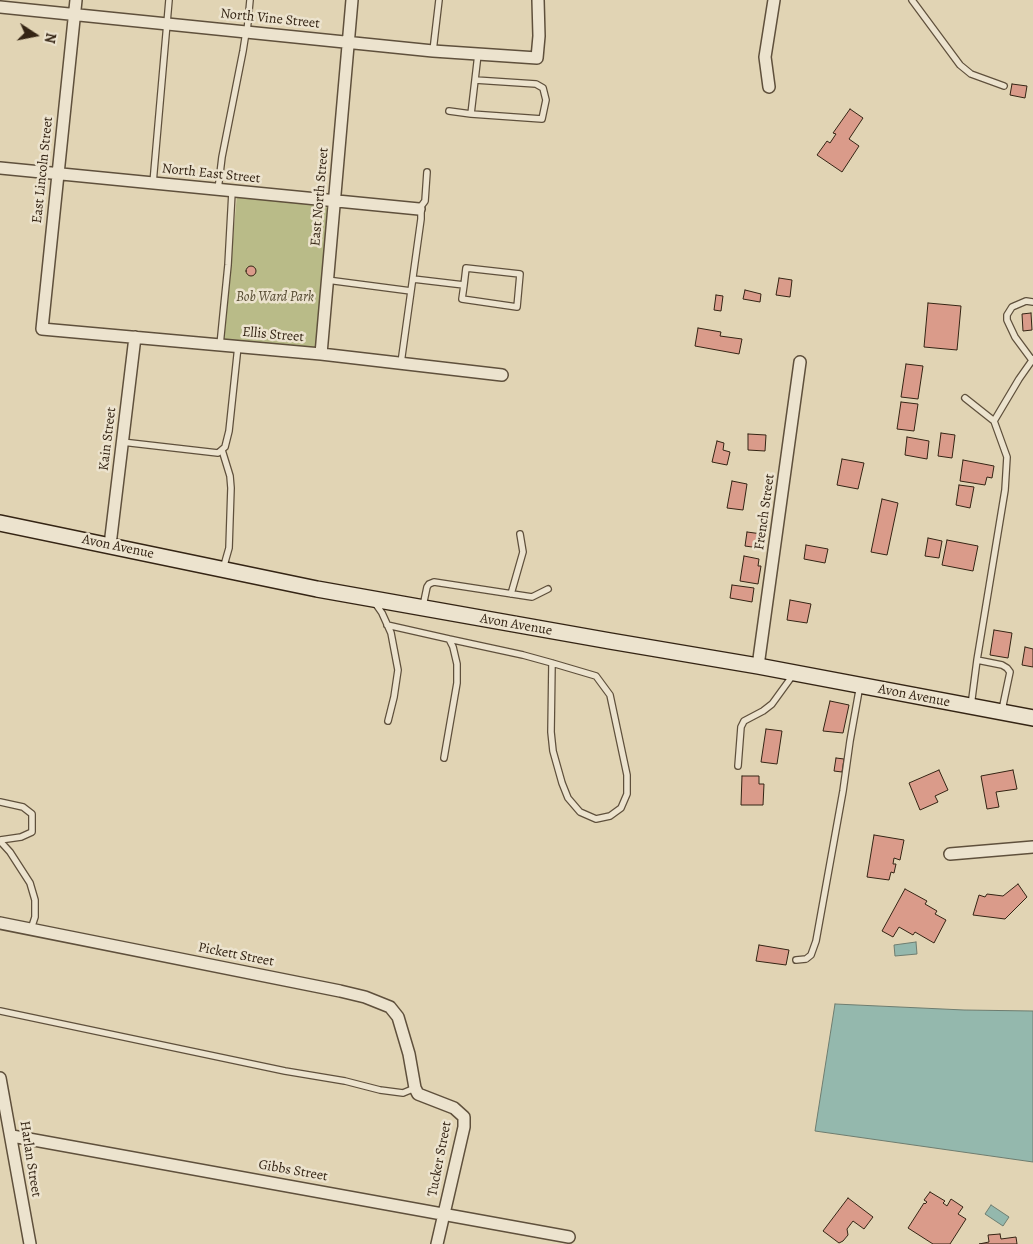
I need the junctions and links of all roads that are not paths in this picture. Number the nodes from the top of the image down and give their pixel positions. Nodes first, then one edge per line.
1 (76, 0) edge
2 (170, 0) edge
3 (250, 0) edge
4 (352, 0) edge
5 (439, 0) edge
6 (538, 0) edge
7 (774, 0) edge
8 (912, 0) edge
9 (19, 5) edge
10 (0, 7) edge
11 (75, 15) junction
12 (167, 24) junction
13 (246, 32) junction
14 (348, 42) junction
15 (433, 51) junction
16 (478, 54) junction
17 (475, 80) junction
18 (1004, 86) dead end
19 (769, 87) dead end
20 (449, 111) dead end
21 (471, 114) junction
22 (0, 168) edge
23 (427, 172) dead end
24 (58, 173) junction
25 (153, 182) junction
26 (218, 190) junction
27 (232, 192) junction
28 (334, 202) junction
29 (418, 209) junction
30 (412, 279) junction
31 (327, 280) junction
32 (464, 285) junction
33 (411, 291) junction
34 (1033, 302) edge
35 (42, 329) joint
36 (135, 337) junction
37 (220, 345) junction
38 (238, 346) junction
39 (321, 354) junction
40 (1032, 360) edge
41 (800, 362) dead end
42 (401, 363) junction
43 (502, 375) dead end
44 (964, 398) dead end
45 (994, 421) junction
46 (122, 442) junction
47 (222, 450) junction
48 (0, 523) edge
49 (520, 534) dead end
50 (110, 545) junction
51 (223, 569) junction
52 (548, 590) dead end
53 (511, 594) junction
54 (372, 599) junction
55 (423, 608) junction
56 (387, 625) junction
57 (449, 638) junction
58 (977, 660) junction
59 (552, 663) junction
60 (758, 666) junction
61 (794, 673) junction
62 (860, 685) junction
63 (971, 706) junction
64 (1002, 712) junction
65 (1033, 718) edge
66 (388, 721) dead end
67 (444, 758) dead end
68 (738, 766) dead end
69 (0, 802) edge
70 (0, 840) edge
71 (1033, 847) edge
72 (950, 854) dead end
73 (0, 923) edge
74 (31, 929) junction
75 (796, 960) dead end
76 (0, 1011) edge
77 (0, 1078) edge
78 (414, 1083) junction
79 (12, 1136) junction
80 (444, 1215) junction
81 (569, 1237) dead end
82 (30, 1244) edge
83 (437, 1244) edge

1 - 11 street, East Lincoln Street
2 - 12 lane
3 - 13 lane
4 - 14 street, East North Street
5 - 15 lane
6 - 16 street, North Vine Street
7 - 19 street
8 - 18 lane
9 - 10 street, North Vine Street
9 - 11 street, North Vine Street
11 - 12 street, North Vine Street
11 - 24 street, East Lincoln Street
12 - 13 street, North Vine Street
12 - 25 lane
13 - 14 street, North Vine Street
13 - 26 lane
14 - 15 street, North Vine Street
14 - 28 street, East North Street
15 - 16 street, North Vine Street
16 - 17 lane
17 - 21 lane
17 - 21 lane
20 - 21 lane
22 - 24 street, North East Street
23 - 29 lane
24 - 25 street, North East Street
24 - 35 street, East Lincoln Street
25 - 26 street, North East Street
26 - 27 street, North East Street
27 - 28 street, North East Street
27 - 37 lane
28 - 29 street, North East Street
28 - 31 street, East North Street
29 - 30 lane
30 - 32 lane
30 - 33 lane
31 - 33 lane
31 - 39 street, East North Street
32 - 32 lane
33 - 42 lane
34 - 40 lane
35 - 36 street, Ellis Street
36 - 37 street, Ellis Street
36 - 46 street, Kain Street
37 - 38 street, Ellis Street
38 - 39 street, Ellis Street
38 - 47 lane
39 - 42 street, Ellis Street
40 - 45 lane
41 - 60 street, French Street
42 - 43 street, Ellis Street
44 - 45 lane
45 - 58 lane
46 - 47 lane
46 - 50 street, Kain Street
47 - 51 lane
48 - 50 main road, Avon Avenue
49 - 53 lane
50 - 51 main road, Avon Avenue
51 - 54 main road, Avon Avenue
52 - 53 lane
53 - 55 lane
54 - 55 main road, Avon Avenue
54 - 56 lane
55 - 60 main road, Avon Avenue
56 - 57 lane
56 - 66 lane
57 - 59 lane
57 - 67 lane
58 - 63 lane
58 - 64 lane
59 - 59 lane
60 - 61 main road, Avon Avenue
61 - 62 main road, Avon Avenue
61 - 68 lane
62 - 63 main road, Avon Avenue
62 - 75 lane
63 - 64 main road, Avon Avenue
64 - 65 main road, Avon Avenue
69 - 70 lane
70 - 74 lane
71 - 72 street
73 - 74 street, Pickett Street
74 - 78 street, Pickett Street
76 - 78 lane
77 - 79 street, Harlan Street
78 - 80 street, Tucker Street
79 - 80 street, Gibbs Street
79 - 82 street, Harlan Street
80 - 81 street, Gibbs Street
80 - 83 street, Tucker Street

